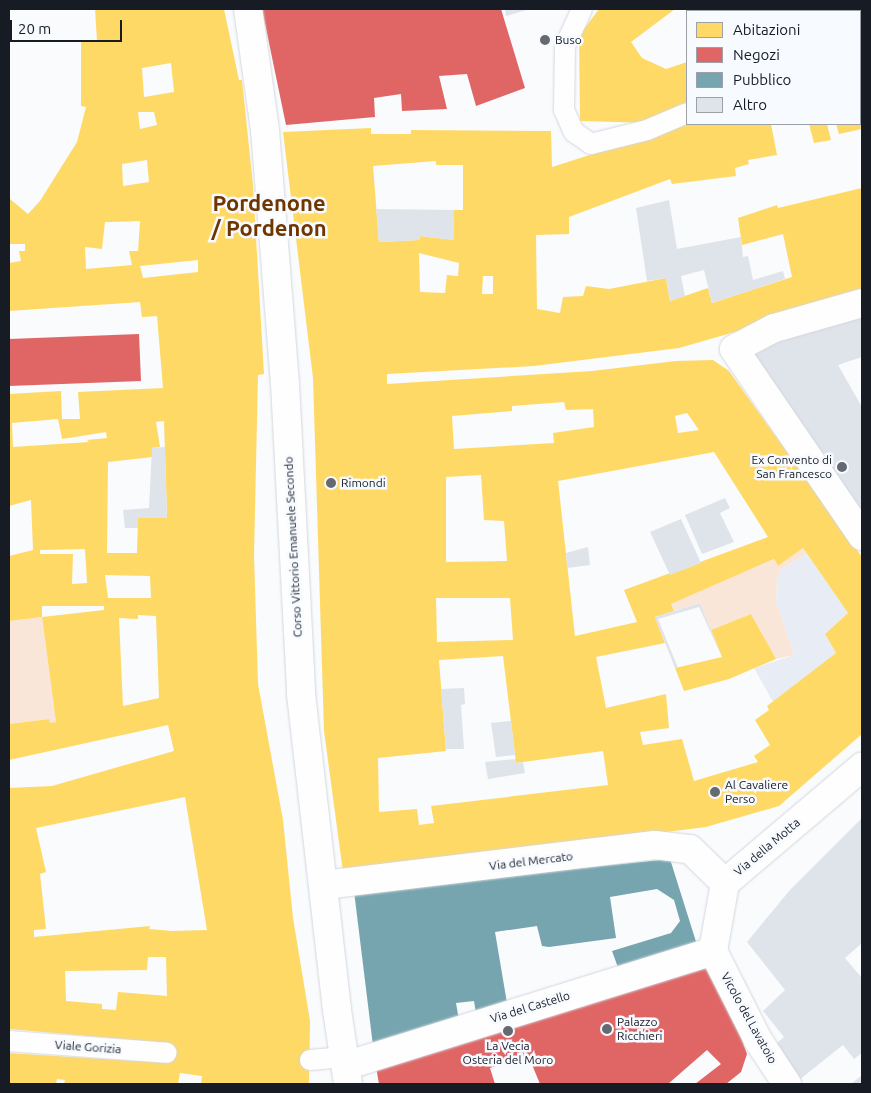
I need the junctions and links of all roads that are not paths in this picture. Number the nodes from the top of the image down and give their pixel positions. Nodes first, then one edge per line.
1 (248, 9) edge
2 (582, 9) edge
3 (686, 114) edge
4 (862, 303) edge
5 (862, 536) edge
6 (862, 767) edge
7 (725, 883) junction
8 (324, 886) junction
9 (713, 951) junction
10 (9, 1042) edge
11 (167, 1053) dead end
12 (310, 1060) dead end
13 (348, 1068) edge
14 (786, 1084) edge

1 - 8 street, Corso Vittorio Emanuele Secondo
2 - 3 lane
4 - 5 street
6 - 7 street, Via della Motta
7 - 8 street, Via del Mercato
7 - 9 street, Via della Motta
8 - 13 street, Corso Vittorio Emanuele Secondo
9 - 13 street, Via del Castello
9 - 14 street, Vicolo del Lavatoio
10 - 11 lane, Viale Gorizia
12 - 13 lane

